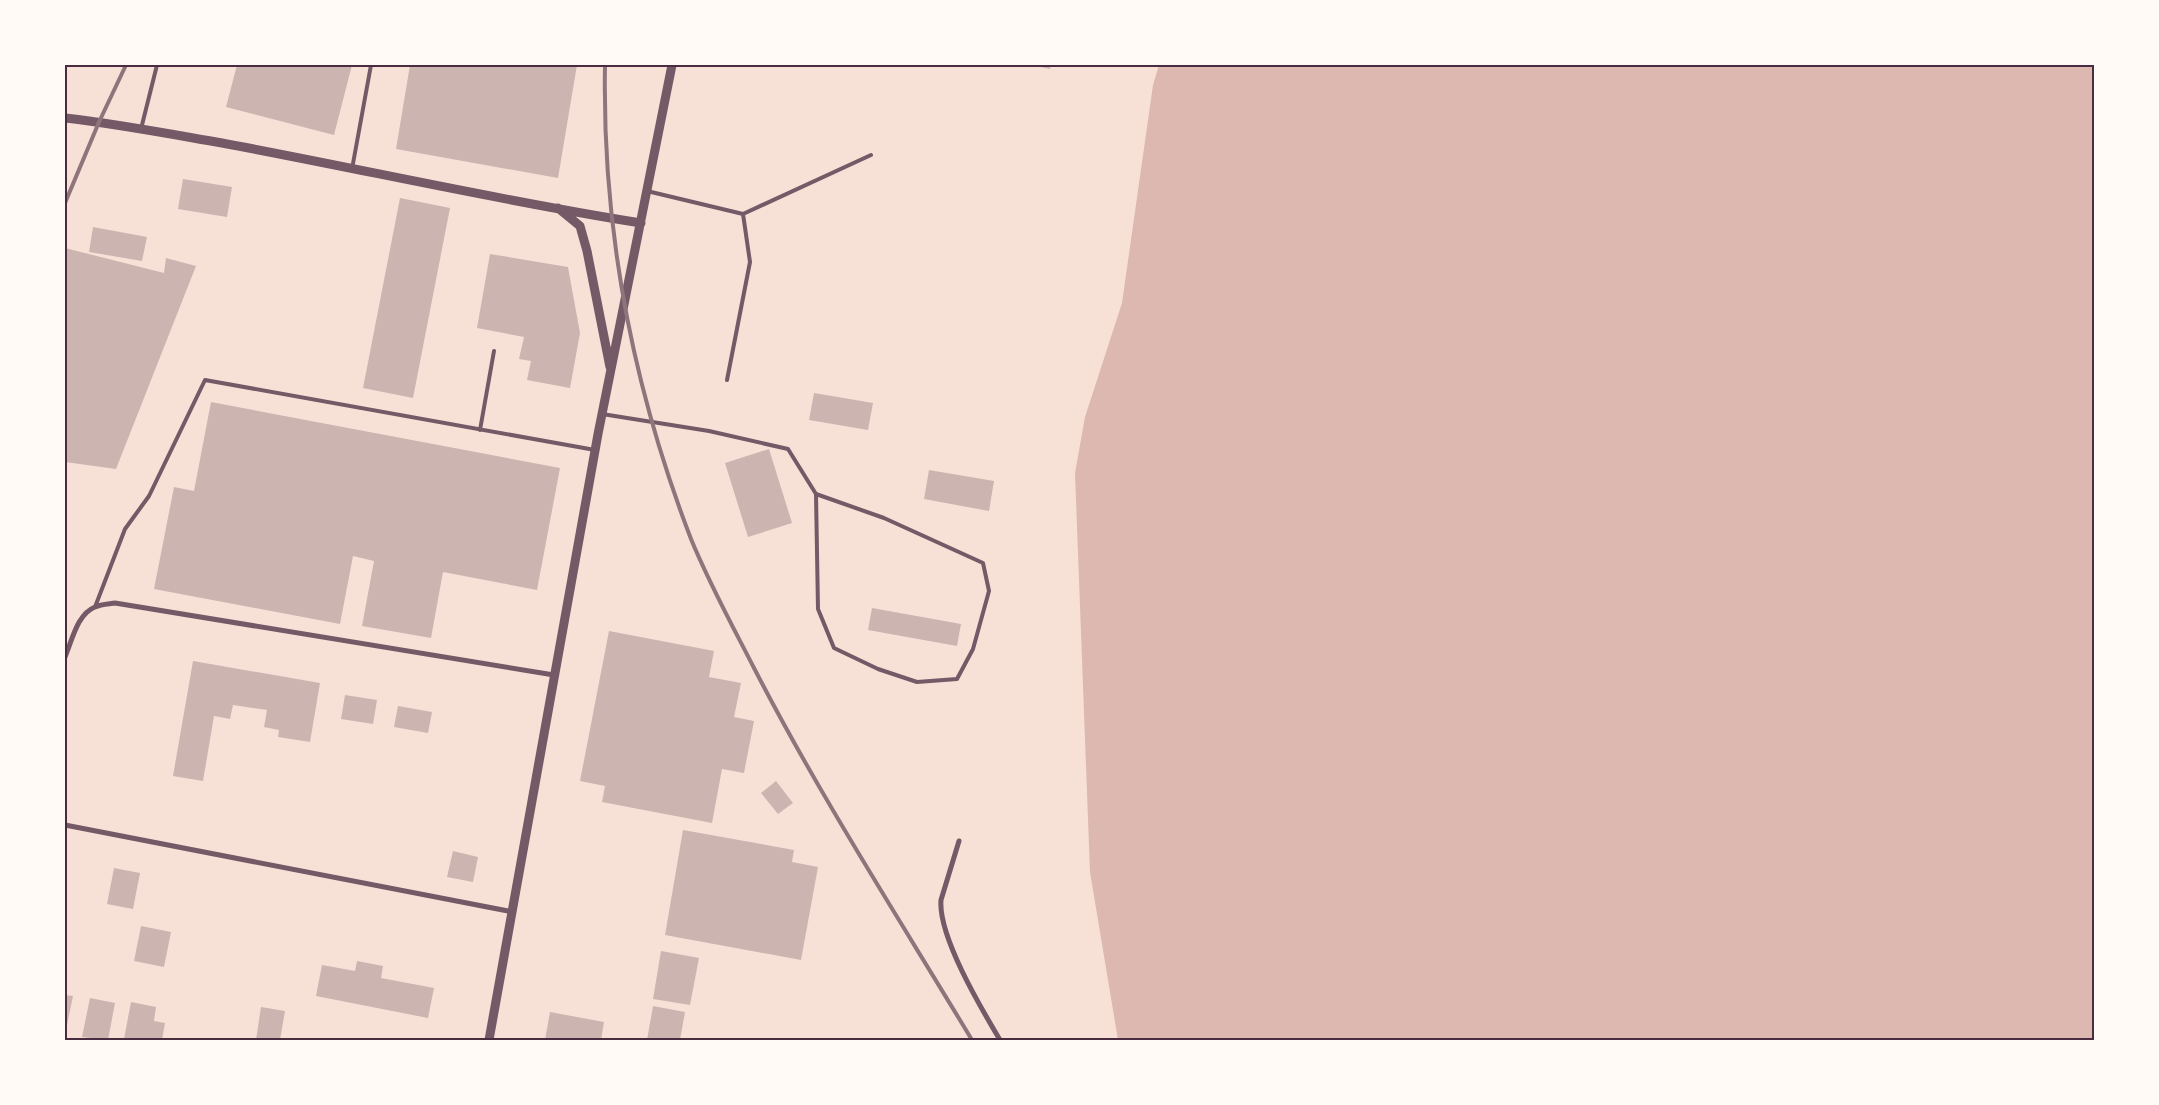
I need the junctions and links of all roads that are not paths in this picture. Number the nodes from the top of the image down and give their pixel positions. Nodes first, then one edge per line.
1 (158, 65) edge
2 (371, 65) edge
3 (672, 65) edge
4 (65, 118) edge
5 (141, 129) junction
6 (871, 155) dead end
7 (352, 169) junction
8 (648, 190) junction
9 (558, 208) junction
10 (743, 214) junction
11 (641, 223) junction
12 (494, 351) dead end
13 (611, 372) junction
14 (727, 380) dead end
15 (602, 414) junction
16 (480, 430) junction
17 (595, 450) junction
18 (816, 494) junction
19 (95, 607) junction
20 (65, 658) edge
21 (554, 675) junction
22 (65, 825) edge
23 (959, 840) dead end
24 (512, 912) junction
25 (489, 1040) edge
26 (1000, 1040) edge

1 - 5 lane
2 - 7 lane
3 - 8 street
4 - 5 street
5 - 7 street
6 - 10 lane
7 - 9 street
8 - 10 lane
8 - 11 street
9 - 11 street
9 - 13 street
10 - 14 lane
11 - 13 street
12 - 16 lane
13 - 15 street
15 - 17 street
15 - 18 lane
16 - 17 lane
16 - 19 lane
17 - 21 street
18 - 18 lane
19 - 20 street
19 - 21 street
21 - 24 street
22 - 24 street
23 - 26 street
24 - 25 street

